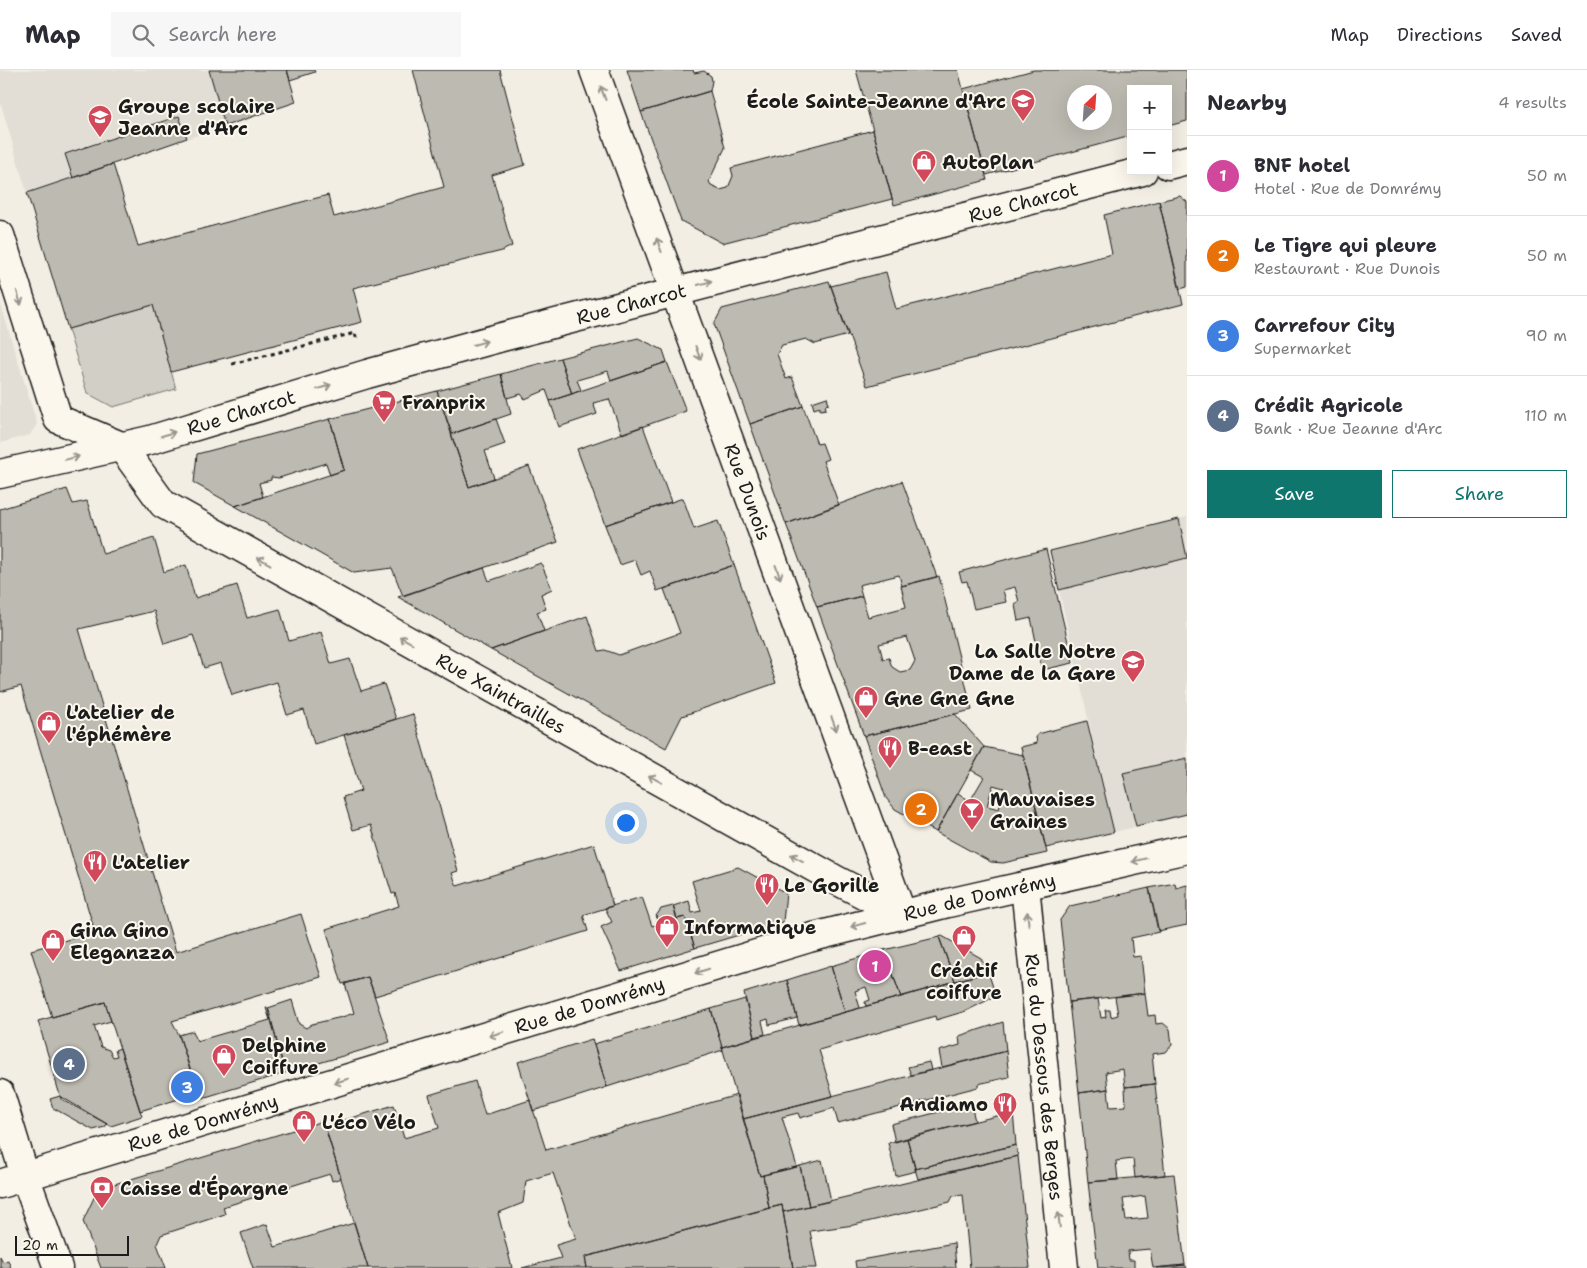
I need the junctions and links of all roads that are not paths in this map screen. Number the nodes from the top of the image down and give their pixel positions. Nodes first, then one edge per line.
1 (594, 70) edge
2 (1187, 160) edge
3 (1172, 164) edge
4 (1127, 175) edge
5 (0, 234) edge
6 (675, 291) junction
7 (121, 446) junction
8 (0, 474) edge
9 (1187, 849) edge
10 (1025, 886) junction
11 (902, 914) junction
12 (0, 1094) edge
13 (12, 1180) edge
14 (58, 1268) edge
15 (1064, 1268) edge

6 -> 1 street, Rue Dunois
2 - 3 street
6 -> 4 street, Rue Charcot
5 -> 7 street
7 -> 6 street, Rue Charcot
6 -> 11 street, Rue Dunois
8 -> 7 street, Rue Charcot
11 -> 7 street, Rue Xaintrailles
9 -> 10 street, Rue de Domrémy
10 - 11 street, Rue de Domrémy
15 -> 10 street, Rue du Dessous des Berges
11 -> 13 street, Rue de Domrémy
12 - 13 street
13 - 14 street

